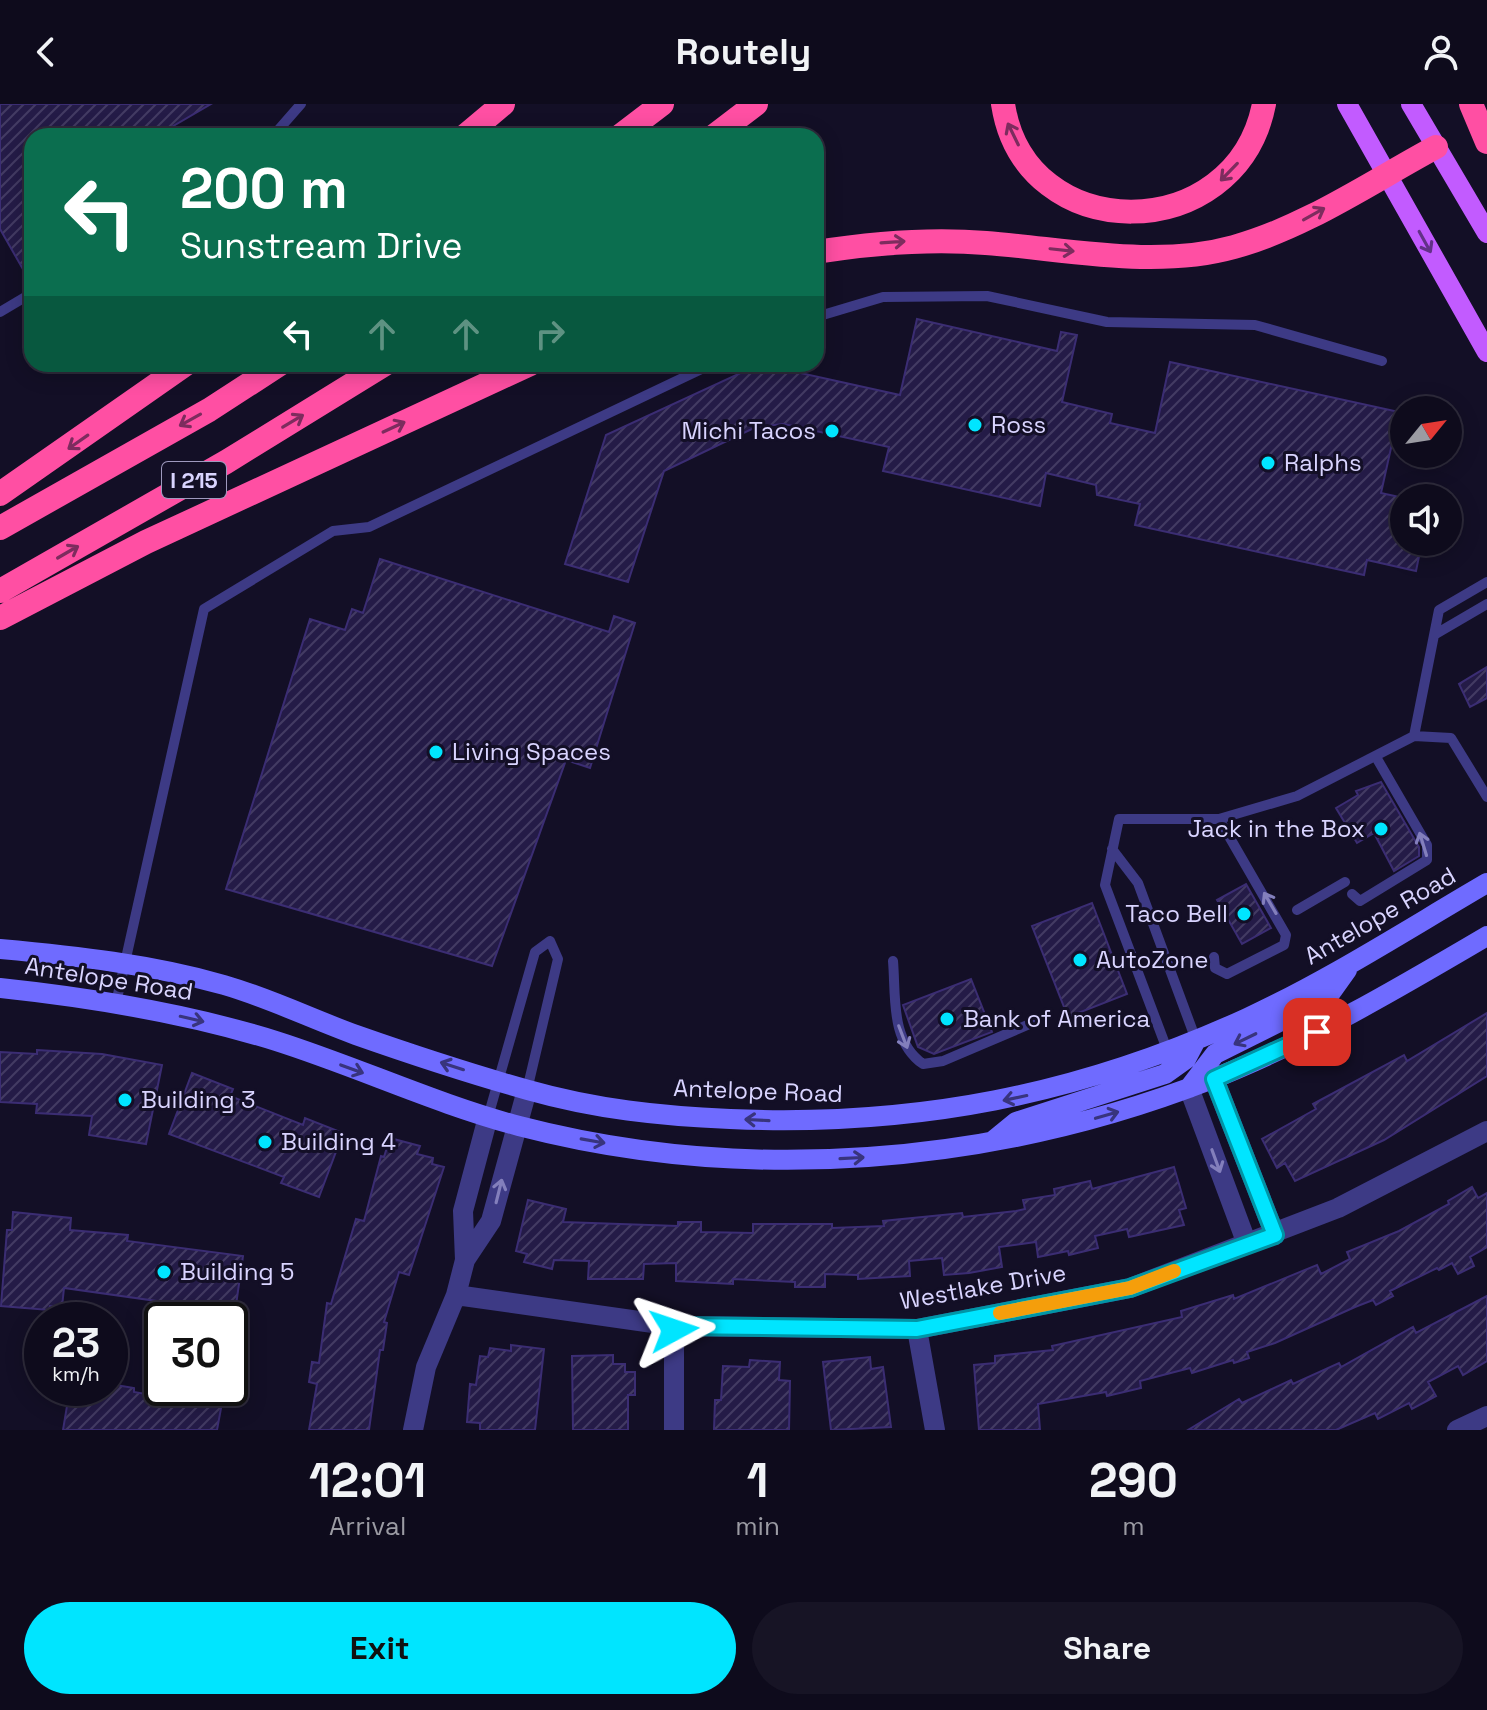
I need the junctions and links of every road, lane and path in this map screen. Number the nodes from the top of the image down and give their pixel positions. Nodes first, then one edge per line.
1 (301, 104) edge
2 (503, 104) edge
3 (662, 104) edge
4 (756, 104) edge
5 (1003, 104) edge
6 (1264, 104) edge
7 (1347, 104) edge
8 (1411, 104) edge
9 (1471, 104) edge
10 (280, 128) edge
11 (474, 128) edge
12 (630, 128) edge
13 (724, 128) edge
14 (1487, 142) edge
15 (1436, 147) junction
16 (1386, 174) junction
17 (1487, 233) edge
18 (824, 251) edge
19 (24, 298) edge
20 (0, 312) edge
21 (824, 315) edge
22 (1487, 352) edge
23 (1382, 361) dead end
24 (175, 372) edge
25 (268, 372) edge
26 (372, 372) edge
27 (513, 372) edge
28 (695, 372) edge
29 (0, 494) edge
30 (0, 528) edge
31 (1487, 582) edge
32 (0, 591) edge
33 (1487, 604) edge
34 (0, 618) edge
35 (1434, 635) junction
36 (1414, 736) junction
37 (1376, 757) junction
38 (1487, 797) edge
39 (1219, 819) junction
40 (1112, 849) junction
41 (1345, 882) dead end
42 (1487, 883) edge
43 (1352, 894) dead end
44 (1297, 910) dead end
45 (1487, 936) edge
46 (0, 949) edge
47 (1214, 957) dead end
48 (123, 961) junction
49 (893, 961) dead end
50 (1352, 963) junction
51 (0, 988) edge
52 (116, 1003) junction
53 (1032, 1023) dead end
54 (1196, 1040) junction
55 (1168, 1052) junction
56 (1214, 1079) junction
57 (496, 1080) junction
58 (1189, 1088) junction
59 (527, 1090) junction
60 (488, 1117) junction
61 (517, 1125) junction
62 (1487, 1131) edge
63 (990, 1143) junction
64 (1275, 1235) junction
65 (1247, 1244) junction
66 (465, 1260) junction
67 (456, 1295) junction
68 (674, 1326) junction
69 (917, 1329) junction
70 (1487, 1416) edge
71 (413, 1430) edge
72 (674, 1430) edge
73 (935, 1430) edge
74 (1457, 1430) edge

1 - 10 lane
2 - 11 highway
3 - 12 highway
4 - 13 highway
6 -> 5 highway
7 - 16 main road
8 - 15 main road
9 - 14 highway
15 - 16 highway
15 - 17 main road
18 -> 16 highway
16 -> 22 main road
19 - 20 lane
21 - 23 lane
24 -> 29 highway
25 -> 30 highway, I 215
32 -> 26 highway, I 215
34 -> 27 highway
28 - 48 lane
31 - 35 lane
33 - 35 lane
35 - 36 lane
36 - 37 lane
36 - 38 lane
37 - 39 lane
43 -> 37 lane
39 - 40 lane
47 -> 39 lane
40 - 54 lane
40 - 55 lane
41 - 44 lane
42 - 50 main road, Antelope Road
45 - 56 main road, Antelope Road
46 - 48 main road, Antelope Road
48 - 52 lane
57 -> 48 main road, Antelope Road
49 -> 53 lane
50 - 54 main road, Antelope Road
50 -> 58 main road
51 - 52 main road, Antelope Road
52 -> 60 main road, Antelope Road
54 - 55 main road, Antelope Road
54 - 63 main road
55 -> 59 main road, Antelope Road
56 - 58 main road, Antelope Road
56 - 64 street
57 - 59 main road, Antelope Road
57 - 59 lane
57 - 60 lane
63 -> 58 main road, Antelope Road
58 -> 65 street
59 - 61 street
60 - 61 main road, Antelope Road
60 - 66 street
61 -> 63 main road, Antelope Road
66 -> 61 street
62 - 64 street, Westlake Drive
64 - 65 street, Westlake Drive
65 - 69 street, Westlake Drive
66 - 67 street
67 - 68 street, Westlake Drive
67 - 71 street
68 - 69 street, Westlake Drive
68 - 72 street
69 - 73 street
70 - 74 street

